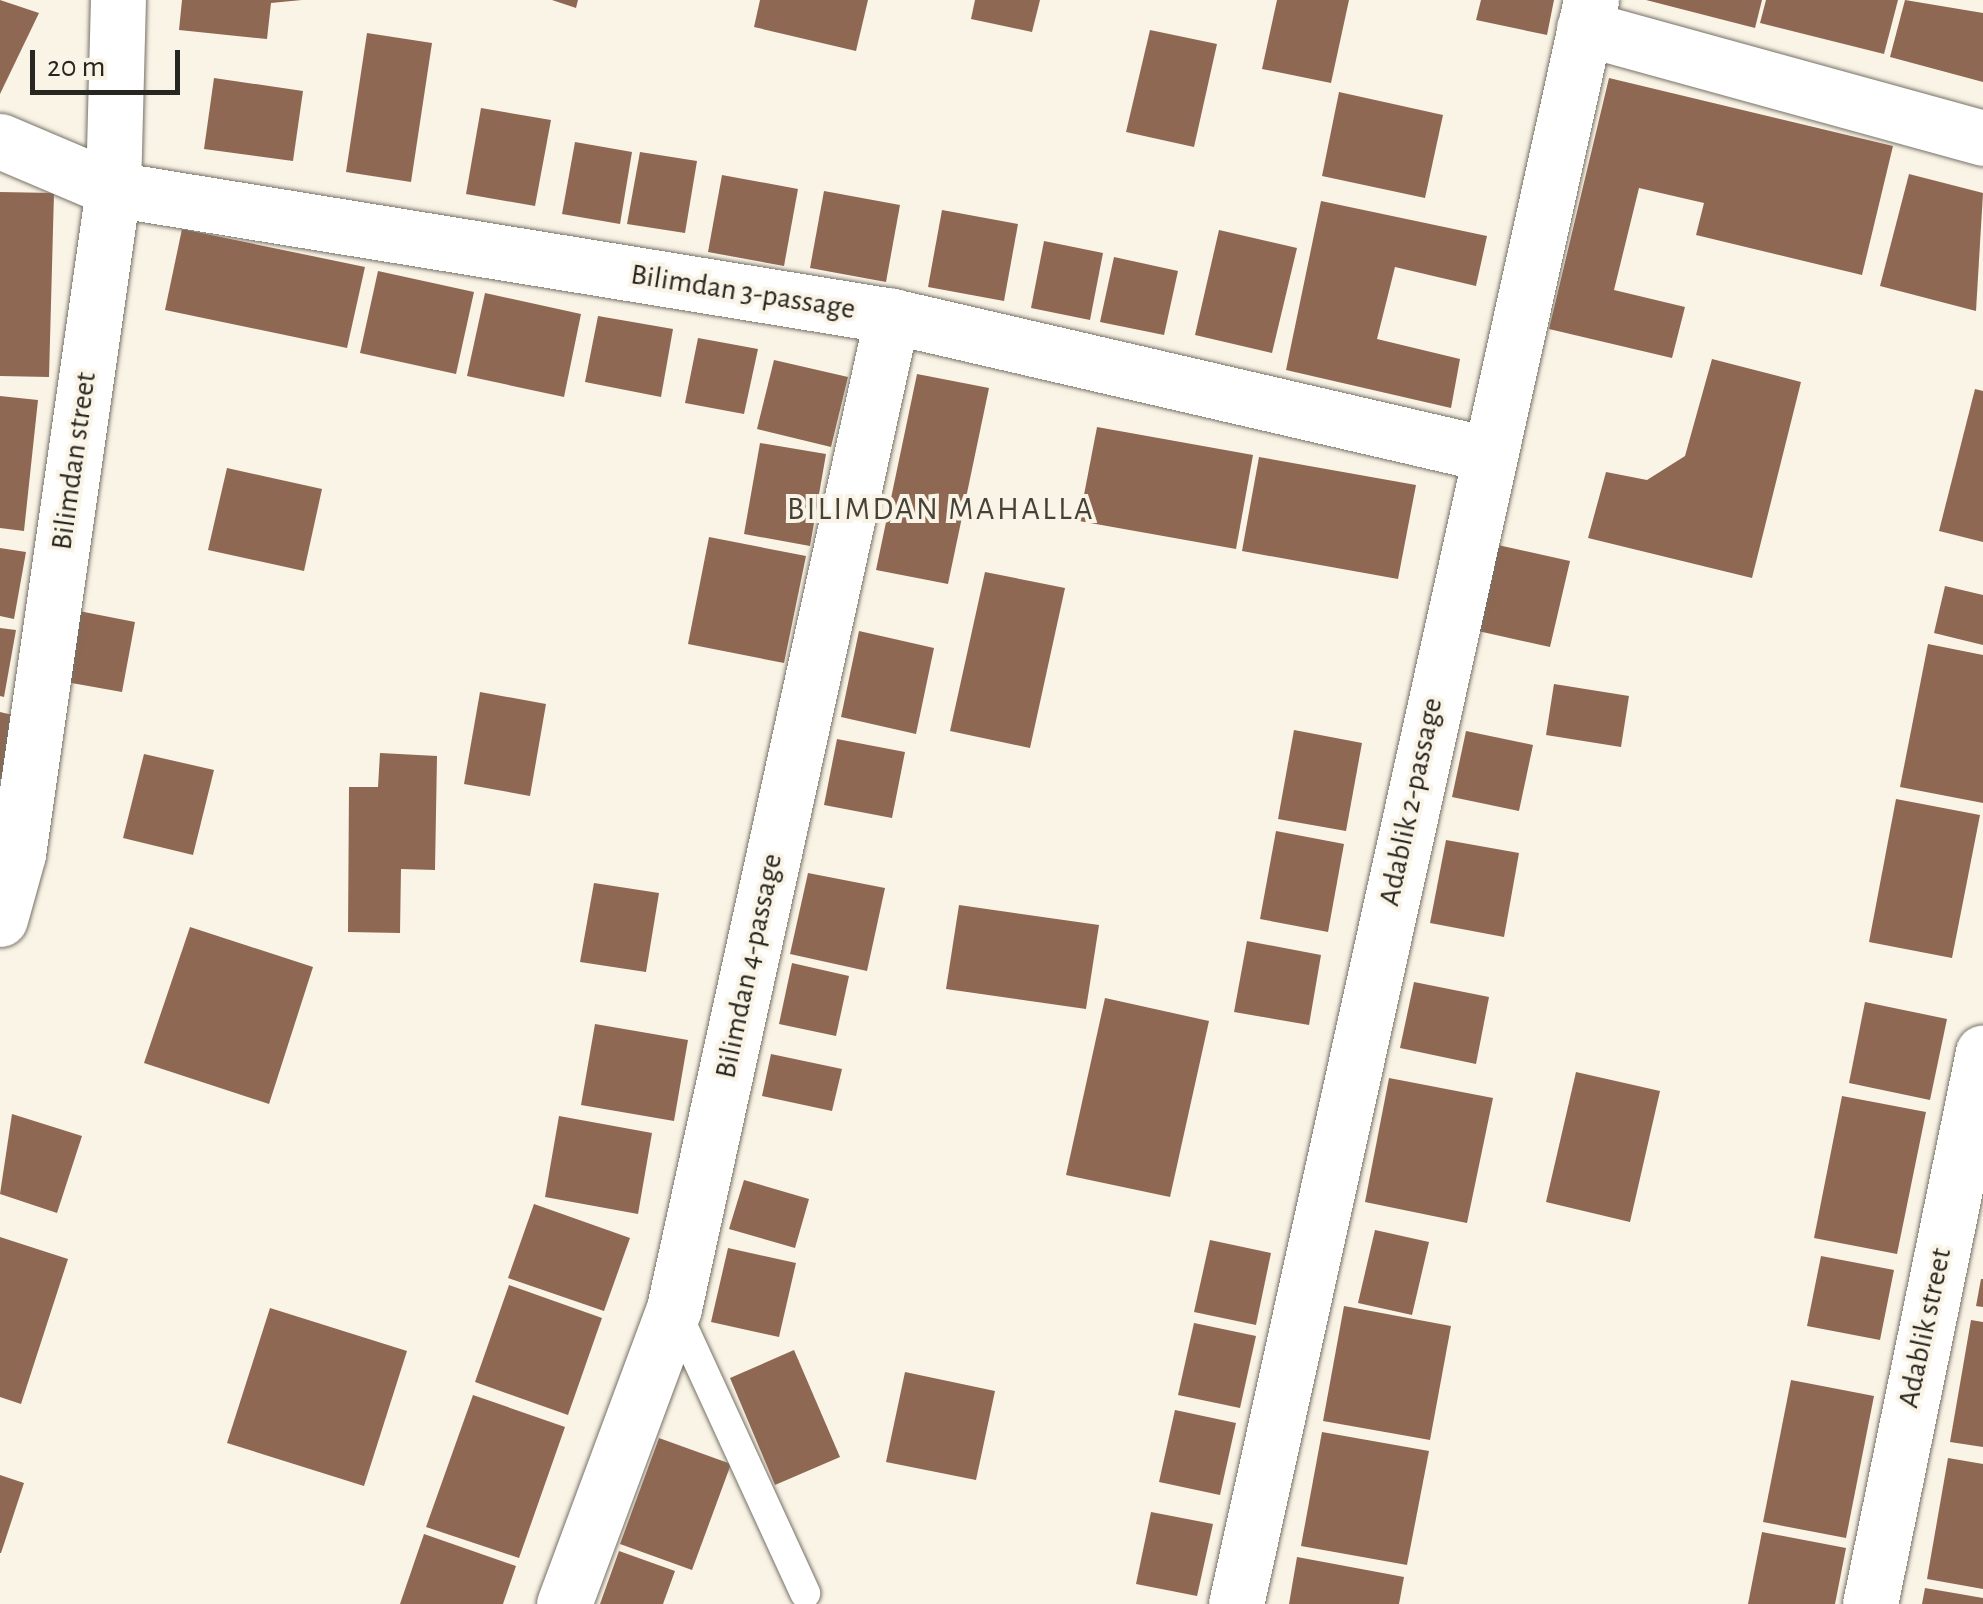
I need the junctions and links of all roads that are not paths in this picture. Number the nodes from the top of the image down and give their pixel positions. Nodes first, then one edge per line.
1 (118, 0) edge
2 (1587, 14) edge
3 (1983, 138) edge
4 (0, 141) edge
5 (113, 189) junction
6 (892, 316) junction
7 (1486, 454) junction
8 (0, 919) edge
9 (1983, 1052) edge
10 (674, 1308) junction
11 (805, 1593) dead end
12 (564, 1604) edge
13 (1236, 1604) edge
14 (1870, 1604) edge

1 - 5 street, Bilimdan street
2 - 3 street
2 - 7 street, Аdаblik 2-passage
4 - 5 street, Bilimdan 3-passage
5 - 6 street, Bilimdan 3-passage
5 - 8 street, Bilimdan street
6 - 7 street, Bilimdan 3-passage
6 - 10 street, Bilimdan 4-passage
7 - 13 street, Аdаblik 2-passage
9 - 14 street, Adablik street
10 - 11 lane
10 - 12 street, Bilimdan 4-passage

